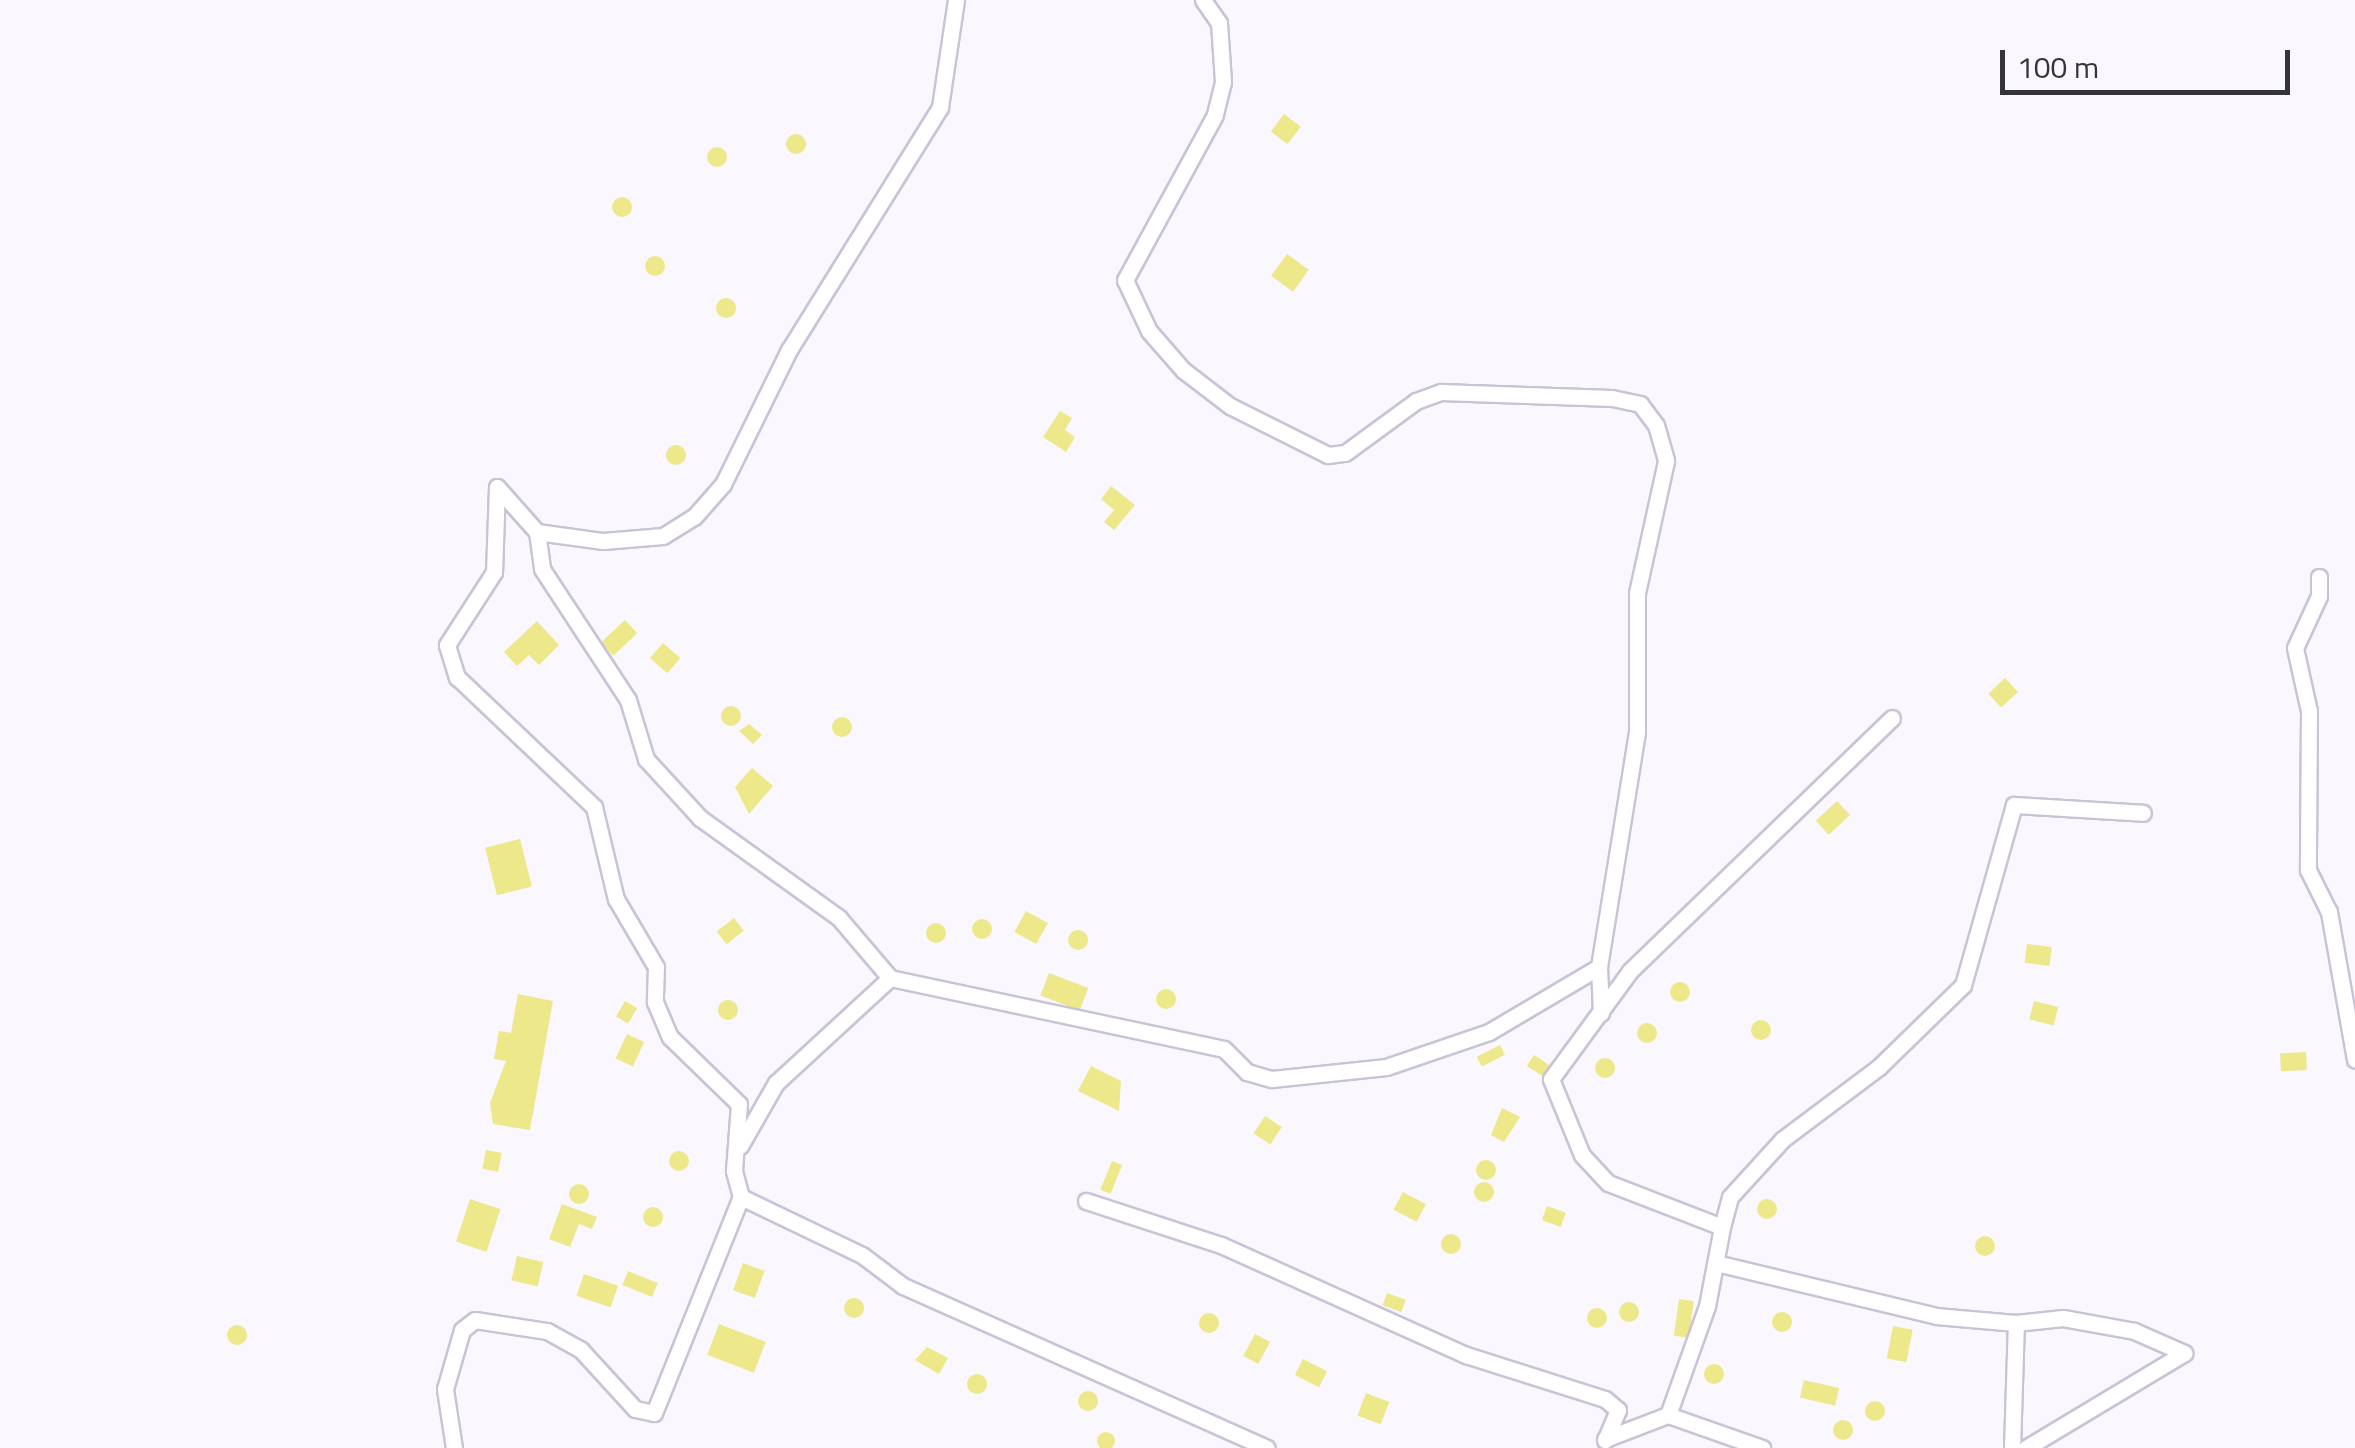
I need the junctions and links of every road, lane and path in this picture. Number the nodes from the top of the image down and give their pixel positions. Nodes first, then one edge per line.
1 (956, 0) edge
2 (1202, 0) edge
3 (537, 532) junction
4 (2319, 577) dead end
5 (1892, 718) dead end
6 (2144, 813) dead end
7 (1599, 967) junction
8 (890, 978) junction
9 (1601, 1014) junction
10 (2355, 1060) edge
11 (738, 1149) junction
12 (741, 1197) junction
13 (1086, 1201) dead end
14 (1722, 1227) junction
15 (1716, 1263) junction
16 (2016, 1324) junction
17 (1668, 1414) junction
18 (1604, 1443) edge
19 (454, 1448) edge
20 (1267, 1448) edge
21 (1762, 1448) edge
22 (2012, 1448) edge
23 (2026, 1448) edge

1 - 3 street
2 - 7 street
3 - 8 street
3 - 11 street
4 - 10 street
5 - 9 street
6 - 14 street
7 - 8 street
7 - 9 street
8 - 11 street
9 - 14 street
11 - 12 street
12 - 19 street
12 - 20 street
13 - 18 street
14 - 15 street
15 - 16 street
15 - 17 street
16 - 22 street
16 - 23 street
17 - 18 street
17 - 21 street

